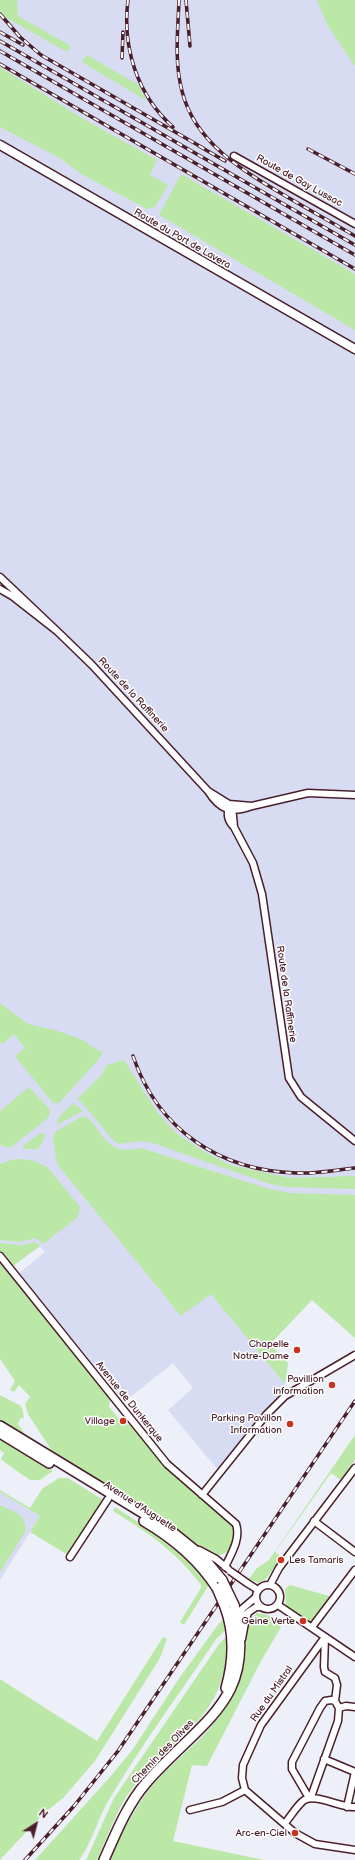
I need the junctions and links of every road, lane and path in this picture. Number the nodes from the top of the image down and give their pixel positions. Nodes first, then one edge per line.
1 (0, 145) edge
2 (234, 156) dead end
3 (355, 224) edge
4 (355, 349) edge
5 (0, 577) edge
6 (0, 589) edge
7 (58, 632) junction
8 (355, 795) edge
9 (230, 808) junction
10 (355, 1141) edge
11 (0, 1256) edge
12 (355, 1355) edge
13 (0, 1426) edge
14 (0, 1433) edge
15 (355, 1468) edge
16 (202, 1495) junction
17 (108, 1499) junction
18 (314, 1521) junction
19 (190, 1546) junction
20 (355, 1552) edge
21 (232, 1553) junction
22 (70, 1557) dead end
23 (216, 1559) junction
24 (228, 1569) junction
25 (355, 1570) edge
26 (270, 1585) junction
27 (258, 1590) junction
28 (256, 1597) junction
29 (278, 1605) junction
30 (261, 1607) junction
31 (231, 1610) junction
32 (248, 1613) junction
33 (312, 1627) junction
34 (232, 1633) joint
35 (325, 1637) junction
36 (241, 1650) junction
37 (355, 1657) edge
38 (335, 1702) junction
39 (220, 1704) junction
40 (355, 1707) edge
41 (339, 1708) junction
42 (324, 1759) junction
43 (355, 1772) edge
44 (245, 1790) junction
45 (310, 1797) junction
46 (348, 1807) junction
47 (355, 1807) edge
48 (190, 1810) dead end
49 (285, 1823) junction
50 (355, 1850) edge
51 (104, 1860) edge

1 - 4 street, Route du Port de Lavera
2 - 3 street, Route de Gay Lussac
5 - 7 street, Route de la Raffinerie
6 - 7 street, Route de la Raffinerie
7 - 9 street, Route de la Raffinerie
8 - 9 street
9 - 10 street, Route de la Raffinerie
11 - 16 street, Avenue de Dunkerque
12 - 16 street
13 - 19 main road, Avenue d'Auguette
14 - 17 main road, Avenue d'Auguette
15 - 18 street
16 - 21 street, Avenue de Dunkerque
17 - 22 street
17 - 31 main road, Avenue d'Auguette, bridge
18 - 20 street
18 - 26 street
19 - 23 street
19 - 31 main road, Avenue d'Auguette, bridge
21 - 23 street
21 - 24 street, Avenue de Dunkerque
23 - 24 street
24 - 27 street, bridge
25 - 33 street
26 - 27 street
26 - 29 street
27 - 28 street
28 - 30 street
28 - 31 street
29 - 30 street
29 - 33 street
30 - 32 street
31 - 32 street
31 - 34 main road, Avenue d'Auguette
31 - 36 main road, Chemin des Olives
32 - 36 street, Chemin des Olives
33 - 35 street
34 - 39 main road, Chemin des Olives
35 - 37 street
35 - 38 street
35 - 44 street, Rue du Mistral
36 - 39 main road, Chemin des Olives
38 - 41 street
38 - 45 street
39 - 51 main road, Chemin des Olives
40 - 41 street
41 - 42 street
42 - 43 street
42 - 45 street
43 - 46 street
44 - 48 street
44 - 49 street
45 - 46 street
45 - 49 street
46 - 47 street
49 - 50 street

